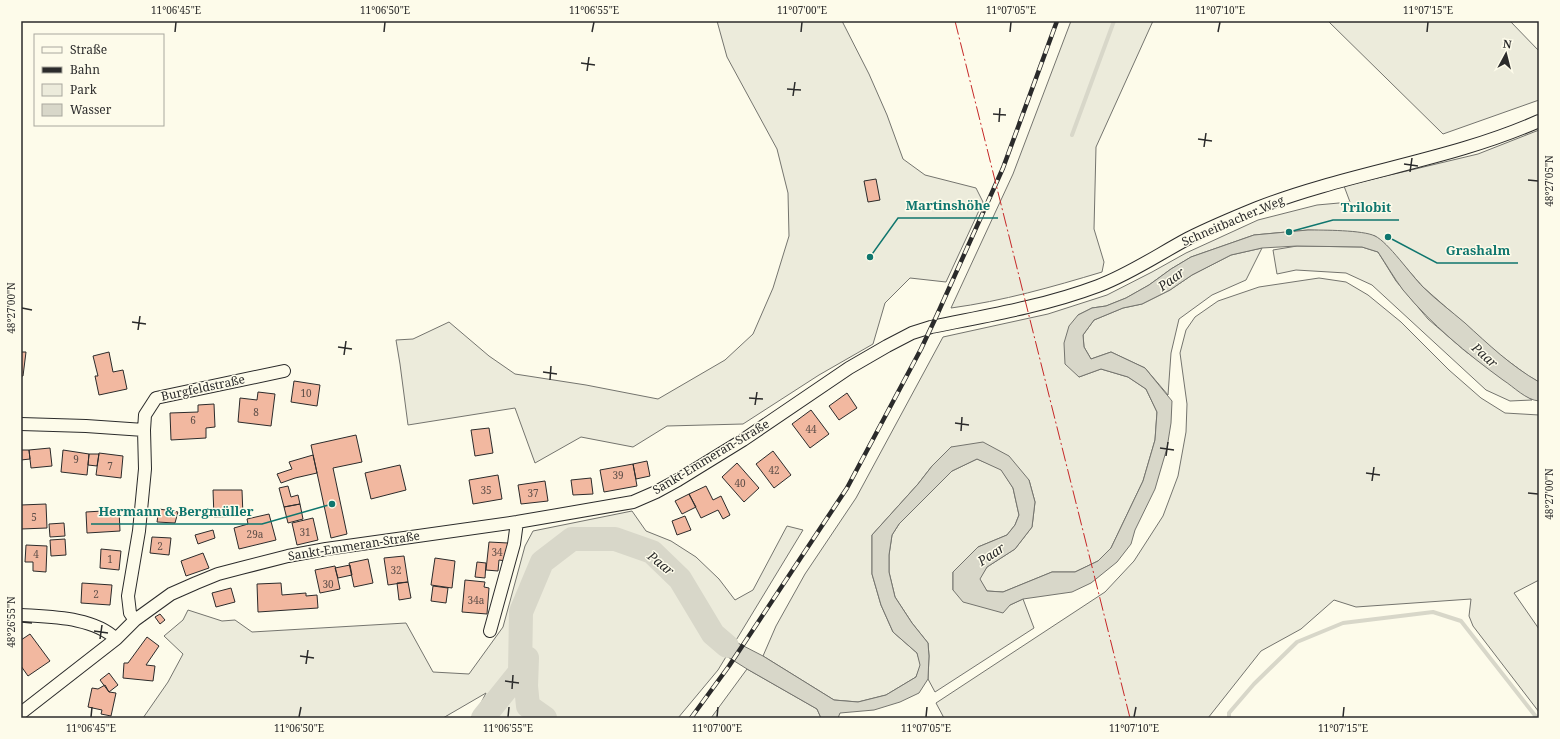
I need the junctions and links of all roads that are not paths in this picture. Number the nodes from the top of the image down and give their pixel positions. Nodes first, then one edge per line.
1 (1539, 121) edge
2 (887, 346) joint
3 (284, 371) dead end
4 (21, 424) edge
5 (144, 430) junction
6 (517, 522) junction
7 (21, 615) edge
8 (135, 620) junction
9 (490, 631) dead end
10 (116, 639) junction
11 (21, 713) edge

1 - 2 street, Schneitbacher Weg
2 - 6 street, Sankt-Emmeran-Straße
3 - 5 street, Burgfeldstraße
4 - 5 street
5 - 8 street, Burgfeldstraße
6 - 8 street, Sankt-Emmeran-Straße
6 - 9 street
7 - 10 street
8 - 10 street, Sankt-Emmeran-Straße
10 - 11 street, Sankt-Emmeran-Straße

